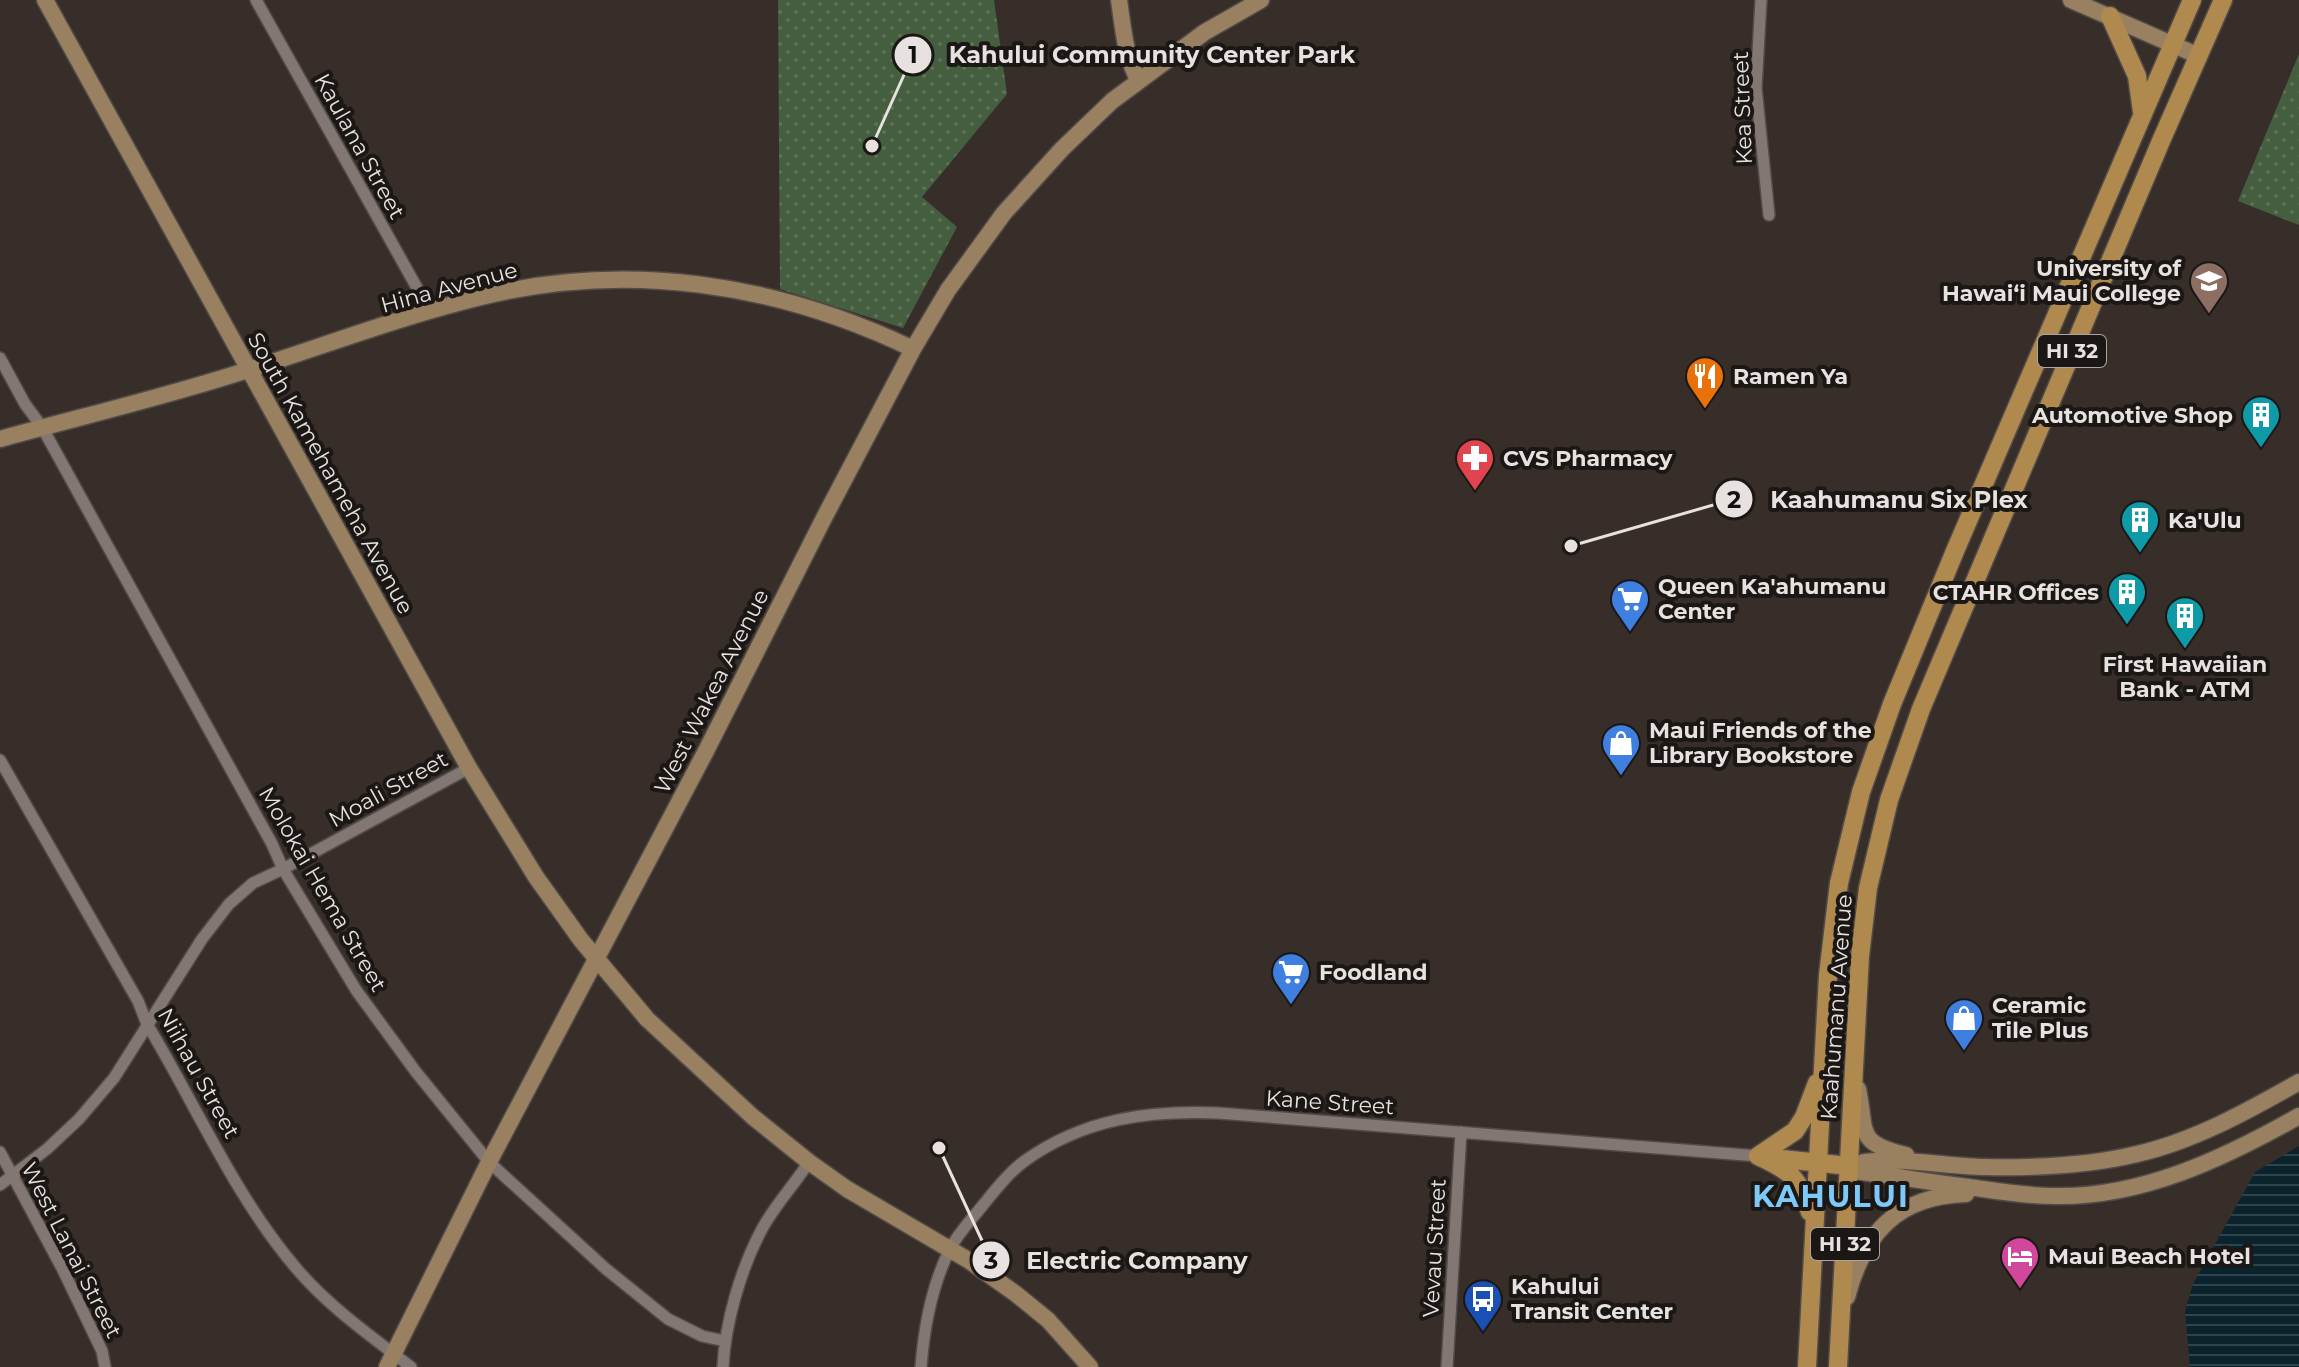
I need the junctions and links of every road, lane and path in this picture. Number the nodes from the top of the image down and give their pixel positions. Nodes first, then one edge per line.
1 (45, 0) edge
2 (256, 0) edge
3 (1119, 0) edge
4 (1261, 0) edge
5 (1761, 0) edge
6 (2071, 0) edge
7 (2192, 0) edge
8 (2223, 0) edge
9 (2110, 16) junction
10 (2172, 44) junction
11 (2199, 56) junction
12 (1139, 81) junction
13 (2142, 112) junction
14 (1769, 215) dead end
15 (430, 311) junction
16 (913, 349) junction
17 (0, 358) edge
18 (248, 370) junction
19 (42, 427) junction
20 (0, 439) edge
21 (1955, 551) junction
22 (1982, 562) junction
23 (0, 760) edge
24 (469, 768) junction
25 (283, 869) junction
26 (596, 957) junction
27 (147, 1024) junction
28 (1822, 1069) junction
29 (1854, 1078) junction
30 (2299, 1082) edge
31 (2299, 1116) edge
32 (1461, 1132) junction
33 (0, 1152) edge
34 (1758, 1156) junction
35 (2118, 1158) junction
36 (489, 1162) junction
37 (809, 1162) junction
38 (1817, 1163) junction
39 (1947, 1165) junction
40 (1849, 1166) junction
41 (13, 1176) junction
42 (0, 1185) edge
43 (2123, 1189) junction
44 (2013, 1193) junction
45 (1814, 1224) junction
46 (950, 1249) junction
47 (1841, 1322) junction
48 (725, 1341) junction
49 (390, 1360) edge
50 (105, 1367) edge
51 (411, 1367) edge
52 (723, 1367) edge
53 (921, 1367) edge
54 (1090, 1367) edge
55 (1447, 1367) edge
56 (1807, 1367) edge
57 (1838, 1367) edge

1 - 18 street, South Kamehameha Avenue
2 - 15 street, Kaulana Street
3 - 12 street
4 - 12 street, West Wakea Avenue
5 - 14 street, Kea Street
6 - 9 street
7 - 10 main road, Kaahumanu Avenue / HI 32
8 - 11 main road, Kaahumanu Avenue / HI 32
9 - 10 street
9 - 13 main road
10 - 11 street
10 - 13 main road, Kaahumanu Avenue / HI 32
11 - 22 main road, Kaahumanu Avenue / HI 32
12 - 16 street, West Wakea Avenue
13 - 21 main road, Kaahumanu Avenue / HI 32
15 - 16 street, Hina Avenue
15 - 18 street, Hina Avenue
16 - 26 street, West Wakea Avenue
17 - 19 street, Molokai Hema Street
18 - 19 street, Hina Avenue
18 - 24 street, South Kamehameha Avenue
19 - 20 street, Hina Avenue
19 - 25 street, Molokai Hema Street
21 - 22 main road
21 - 28 main road, Kaahumanu Avenue / HI 32
22 - 29 main road, Kaahumanu Avenue / HI 32
23 - 27 street, Niihau Street
24 - 25 street, Moali Street
24 - 26 street, South Kamehameha Avenue
25 - 27 street, Moali Street
25 - 36 street, Molokai Hema Street
26 - 36 street, West Wakea Avenue
26 - 37 street, South Kamehameha Avenue
27 - 41 street, Moali Street
27 - 49 street, Niihau Street
28 - 34 main road
28 - 38 main road, Kaahumanu Avenue / HI 32
29 - 39 street
29 - 40 main road, Kaahumanu Avenue / HI 32
30 - 35 street
31 - 43 street
32 - 34 street, Kane Street
32 - 46 street, Kane Street
32 - 55 street, Vevau Street
33 - 41 street, West Lanai Street
34 - 38 main road
34 - 45 main road
35 - 39 street
35 - 43 street
36 - 48 street, Molokai Hema Street
36 - 49 street, West Wakea Avenue
37 - 46 street, South Kamehameha Avenue
37 - 48 street
38 - 40 main road
38 - 45 main road, Kaahumanu Avenue / HI 32
39 - 40 street
40 - 44 street
40 - 47 main road, Kaahumanu Avenue / HI 32
41 - 42 street, Moali Street
41 - 50 street, West Lanai Street
43 - 44 street
44 - 47 street
45 - 56 main road, Kaahumanu Avenue / HI 32
46 - 53 street, Kane Street
46 - 54 street, South Kamehameha Avenue
47 - 57 main road, Kaahumanu Avenue / HI 32
48 - 52 street
49 - 51 street, Niihau Street

